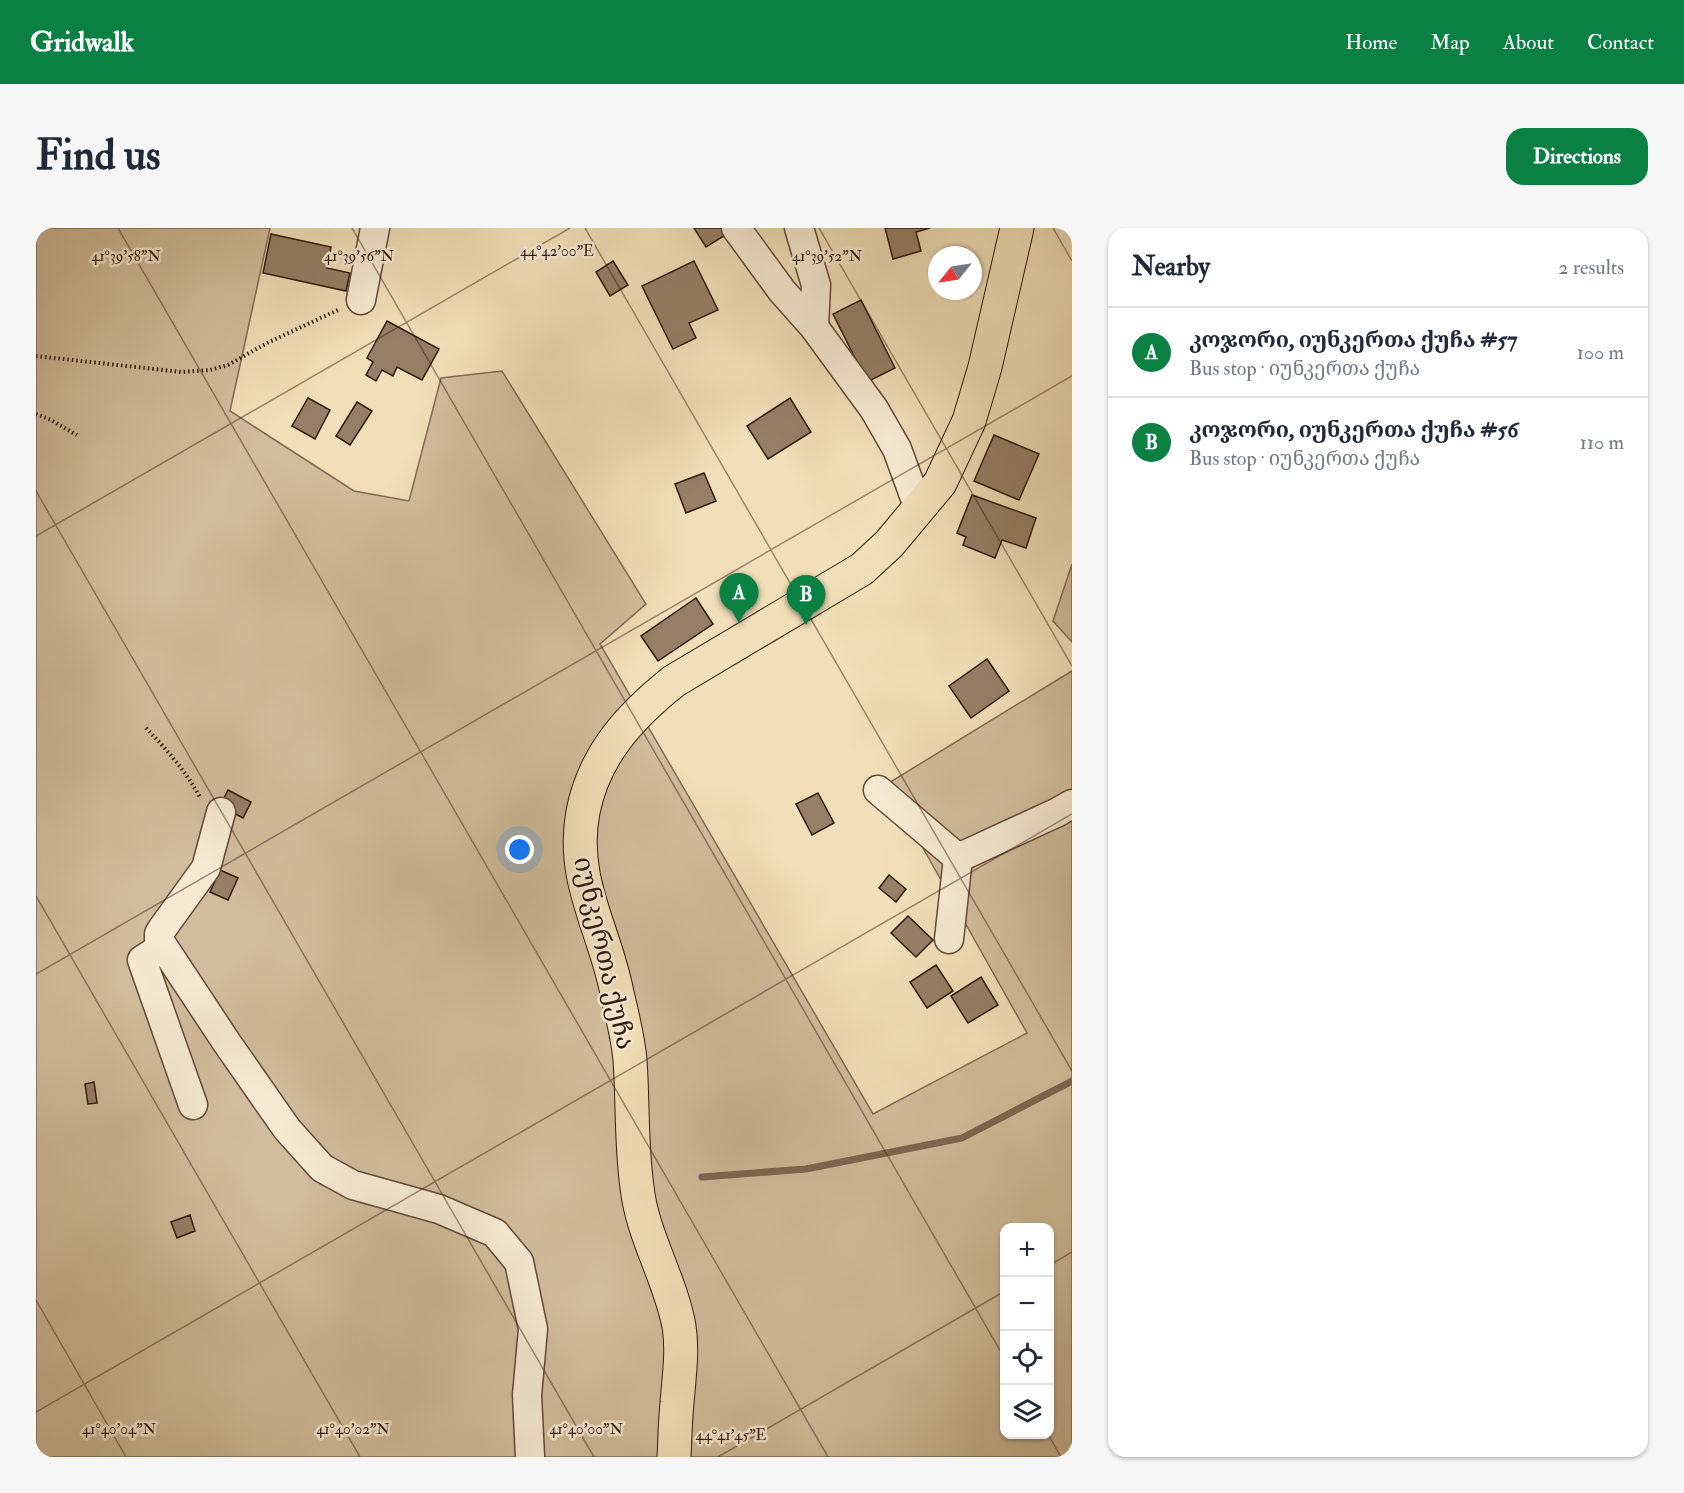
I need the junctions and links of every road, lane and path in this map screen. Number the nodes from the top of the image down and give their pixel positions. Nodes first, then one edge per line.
1 (375, 228) edge
2 (736, 228) edge
3 (799, 228) edge
4 (1017, 228) edge
5 (361, 300) joint
6 (814, 327) junction
7 (36, 356) edge
8 (36, 414) edge
9 (77, 435) dead end
10 (919, 509) junction
11 (146, 728) dead end
12 (878, 790) dead end
13 (1072, 804) edge
14 (218, 822) joint
15 (958, 858) junction
16 (949, 939) dead end
17 (162, 947) junction
18 (193, 1105) dead end
19 (530, 1457) edge
20 (674, 1457) edge

1 - 5 street
2 - 6 street
3 - 6 street
4 - 10 main road, იუნკერთა ქუჩა
5 - 7 path
6 - 10 street
8 - 9 path
10 - 20 main road, იუნკერთა ქუჩა
11 - 14 path
12 - 15 street
13 - 15 street
14 - 17 street
15 - 16 street
17 - 18 street
17 - 19 street

